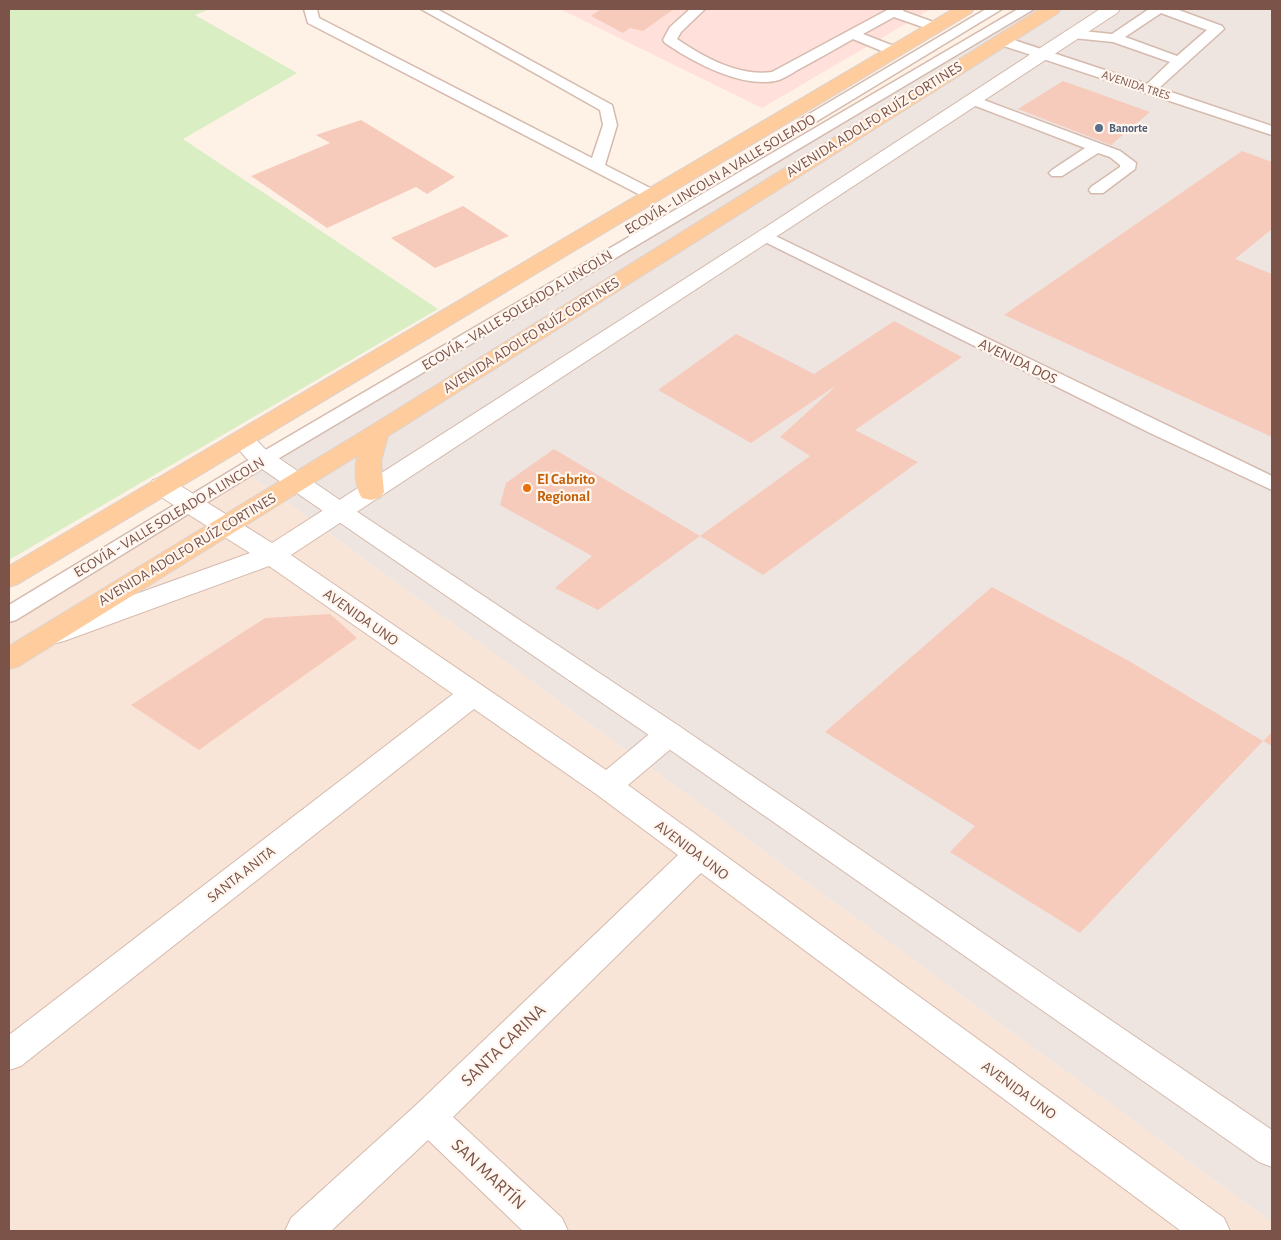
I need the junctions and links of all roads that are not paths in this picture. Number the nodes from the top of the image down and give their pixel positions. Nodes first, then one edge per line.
1 (311, 9) edge
2 (428, 9) edge
3 (698, 9) edge
4 (966, 9) edge
5 (995, 9) edge
6 (1027, 9) edge
7 (1052, 9) edge
8 (1111, 9) edge
9 (1158, 9) edge
10 (1164, 9) edge
11 (896, 11) edge
12 (934, 27) junction
13 (852, 34) junction
14 (1073, 34) junction
15 (1115, 38) junction
16 (1000, 40) junction
17 (894, 51) junction
18 (1043, 54) junction
19 (1180, 61) junction
20 (1150, 90) junction
21 (973, 100) junction
22 (1272, 131) edge
23 (1096, 147) junction
24 (597, 167) junction
25 (1057, 173) dead end
26 (1096, 190) dead end
27 (652, 195) junction
28 (765, 236) junction
29 (378, 432) junction
30 (254, 451) junction
31 (298, 482) junction
32 (1272, 484) edge
33 (372, 492) junction
34 (178, 496) junction
35 (341, 512) junction
36 (225, 526) junction
37 (272, 555) junction
38 (9, 578) edge
39 (9, 602) edge
40 (9, 615) edge
41 (37, 641) junction
42 (9, 659) edge
43 (473, 694) junction
44 (668, 734) junction
45 (607, 786) junction
46 (699, 856) junction
47 (9, 1055) edge
48 (428, 1116) junction
49 (1272, 1150) edge
50 (304, 1231) edge
51 (550, 1231) edge
52 (1211, 1231) edge

1 - 24 lane
2 - 24 lane
3 - 13 lane
4 - 12 main road
5 - 30 lane, ECOVÍA - LINCOLN A VALLE SOLEADO
6 - 30 lane, ECOVÍA - VALLE SOLEADO A LINCOLN
7 - 16 main road, AVENIDA ADOLFO RUÍZ CORTINES
8 - 14 street
9 - 15 lane
10 - 19 lane
11 - 12 lane
11 - 13 lane
12 - 17 main road
13 - 17 lane
14 - 15 lane
14 - 18 street
15 - 19 lane
16 - 18 lane, AVENIDA TRES
16 - 29 main road, AVENIDA ADOLFO RUÍZ CORTINES
17 - 27 main road
18 - 20 lane, AVENIDA TRES
18 - 21 street
19 - 20 lane
20 - 22 lane, AVENIDA TRES
21 - 23 lane
21 - 28 street
23 - 25 lane
23 - 26 lane
24 - 27 lane
27 - 30 main road
28 - 32 lane, AVENIDA DOS
28 - 33 street
29 - 31 main road, AVENIDA ADOLFO RUÍZ CORTINES
29 - 33 main road
30 - 31 street
30 - 34 main road
30 - 34 lane, ECOVÍA - VALLE SOLEADO A LINCOLN
31 - 35 street
31 - 36 main road, AVENIDA ADOLFO RUÍZ CORTINES
33 - 35 street
34 - 36 street, AVENIDA UNO
34 - 38 main road
34 - 39 lane
34 - 40 lane, ECOVÍA - VALLE SOLEADO A LINCOLN
35 - 37 street
35 - 44 street
36 - 37 street, AVENIDA UNO
36 - 41 main road, AVENIDA ADOLFO RUÍZ CORTINES
37 - 41 street
37 - 43 street, AVENIDA UNO
41 - 42 main road, AVENIDA ADOLFO RUÍZ CORTINES
43 - 45 street, AVENIDA UNO
43 - 47 street, SANTA ANITA
44 - 45 street
44 - 49 street
45 - 46 street, AVENIDA UNO
46 - 48 street, SANTA CARINA
46 - 52 street, AVENIDA UNO
48 - 50 street, SANTA CARINA
48 - 51 street, SAN MARTÍN

